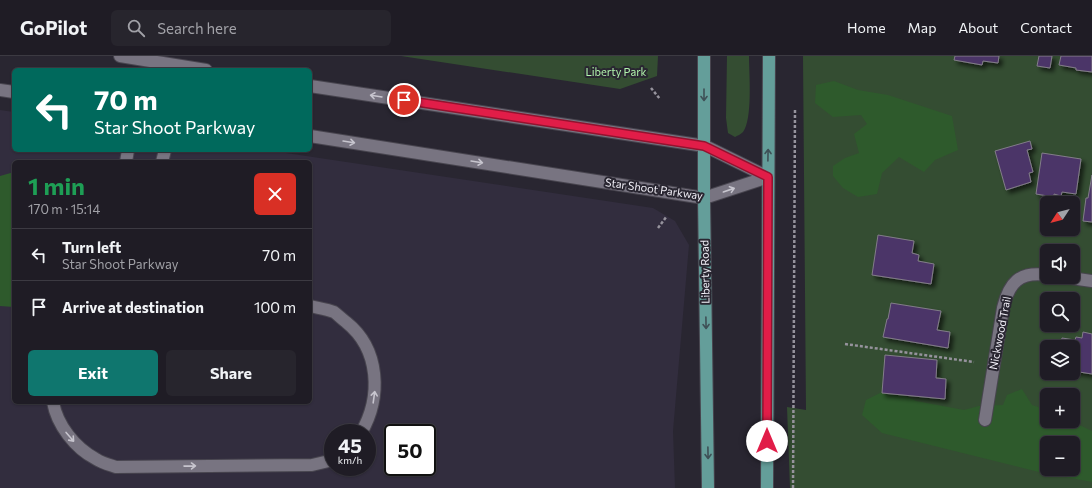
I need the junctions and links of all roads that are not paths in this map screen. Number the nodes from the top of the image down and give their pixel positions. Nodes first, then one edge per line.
1 (120, 56) edge
2 (704, 56) edge
3 (769, 56) edge
4 (157, 68) edge
5 (312, 86) edge
6 (0, 90) edge
7 (12, 92) edge
8 (312, 136) edge
9 (704, 146) junction
10 (768, 177) junction
11 (704, 198) junction
12 (1040, 273) edge
13 (1080, 280) edge
14 (1092, 282) edge
15 (312, 307) edge
16 (54, 404) edge
17 (985, 420) dead end
18 (365, 424) edge
19 (324, 462) edge
20 (708, 488) edge
21 (767, 488) edge

1 - 4 street
2 -> 9 main road, Liberty Road
10 -> 3 main road
9 -> 5 street
6 - 7 street
8 -> 11 street, Star Shoot Parkway
9 - 10 street
9 - 11 main road, Liberty Road
11 -> 10 street, Star Shoot Parkway
10 - 21 main road
11 -> 20 main road, Liberty Road
12 - 17 street, Nickwood Trail
13 - 14 street
18 -> 15 street
16 -> 19 street

